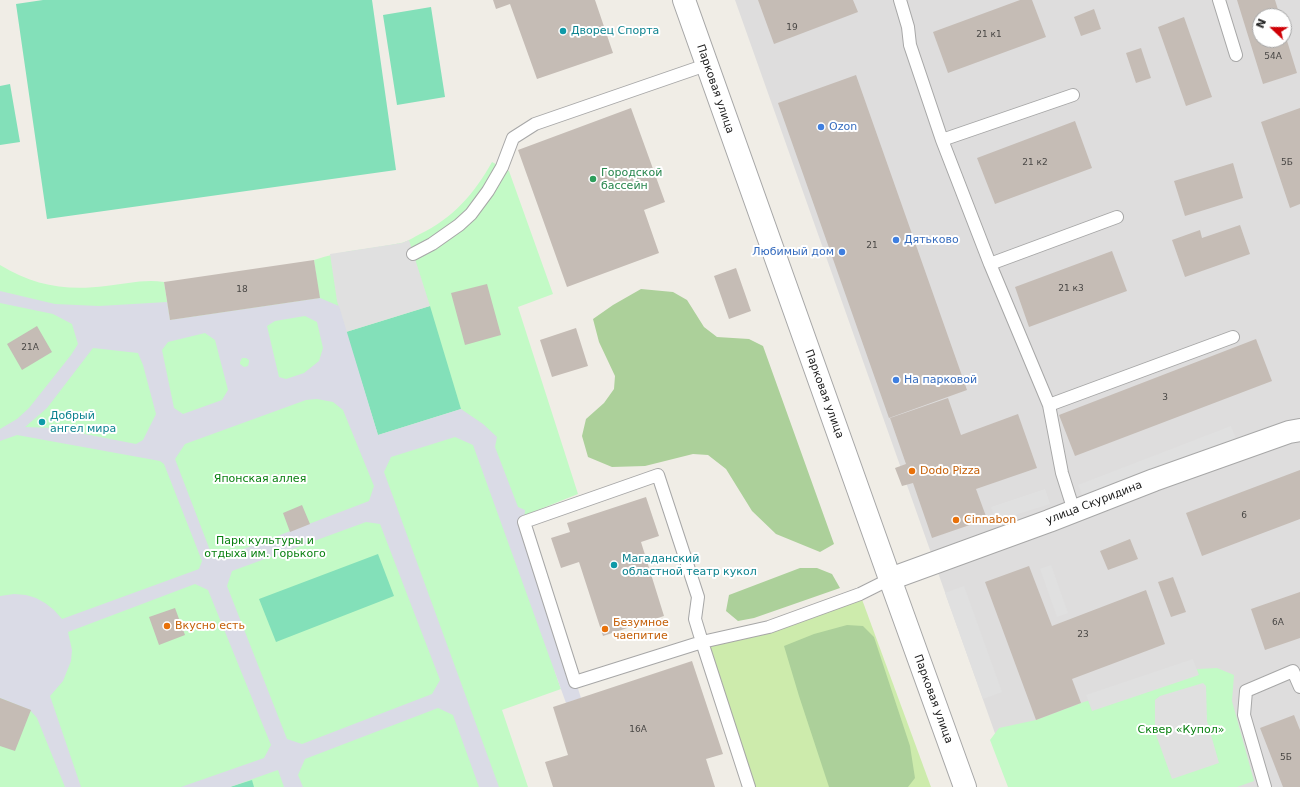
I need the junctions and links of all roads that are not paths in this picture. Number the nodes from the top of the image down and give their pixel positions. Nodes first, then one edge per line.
1 (684, 0) edge
2 (900, 0) edge
3 (1218, 0) edge
4 (1236, 55) dead end
5 (706, 65) junction
6 (1073, 95) dead end
7 (942, 140) junction
8 (1117, 217) dead end
9 (413, 254) dead end
10 (990, 264) junction
11 (1233, 337) dead end
12 (1049, 405) junction
13 (1300, 430) edge
14 (1074, 511) junction
15 (890, 579) junction
16 (702, 642) junction
17 (1300, 687) edge
18 (749, 787) edge
19 (964, 787) edge
20 (1265, 787) edge

1 - 5 street, Парковая улица
2 - 7 lane
3 - 4 lane
5 - 9 lane
5 - 15 street, Парковая улица
6 - 7 lane
7 - 10 lane
8 - 10 lane
10 - 12 lane
11 - 12 lane
12 - 14 lane
13 - 14 street, улица Скуридина
14 - 15 street, улица Скуридина
15 - 16 lane
15 - 19 street, Парковая улица
16 - 16 lane
16 - 18 lane
17 - 20 lane

